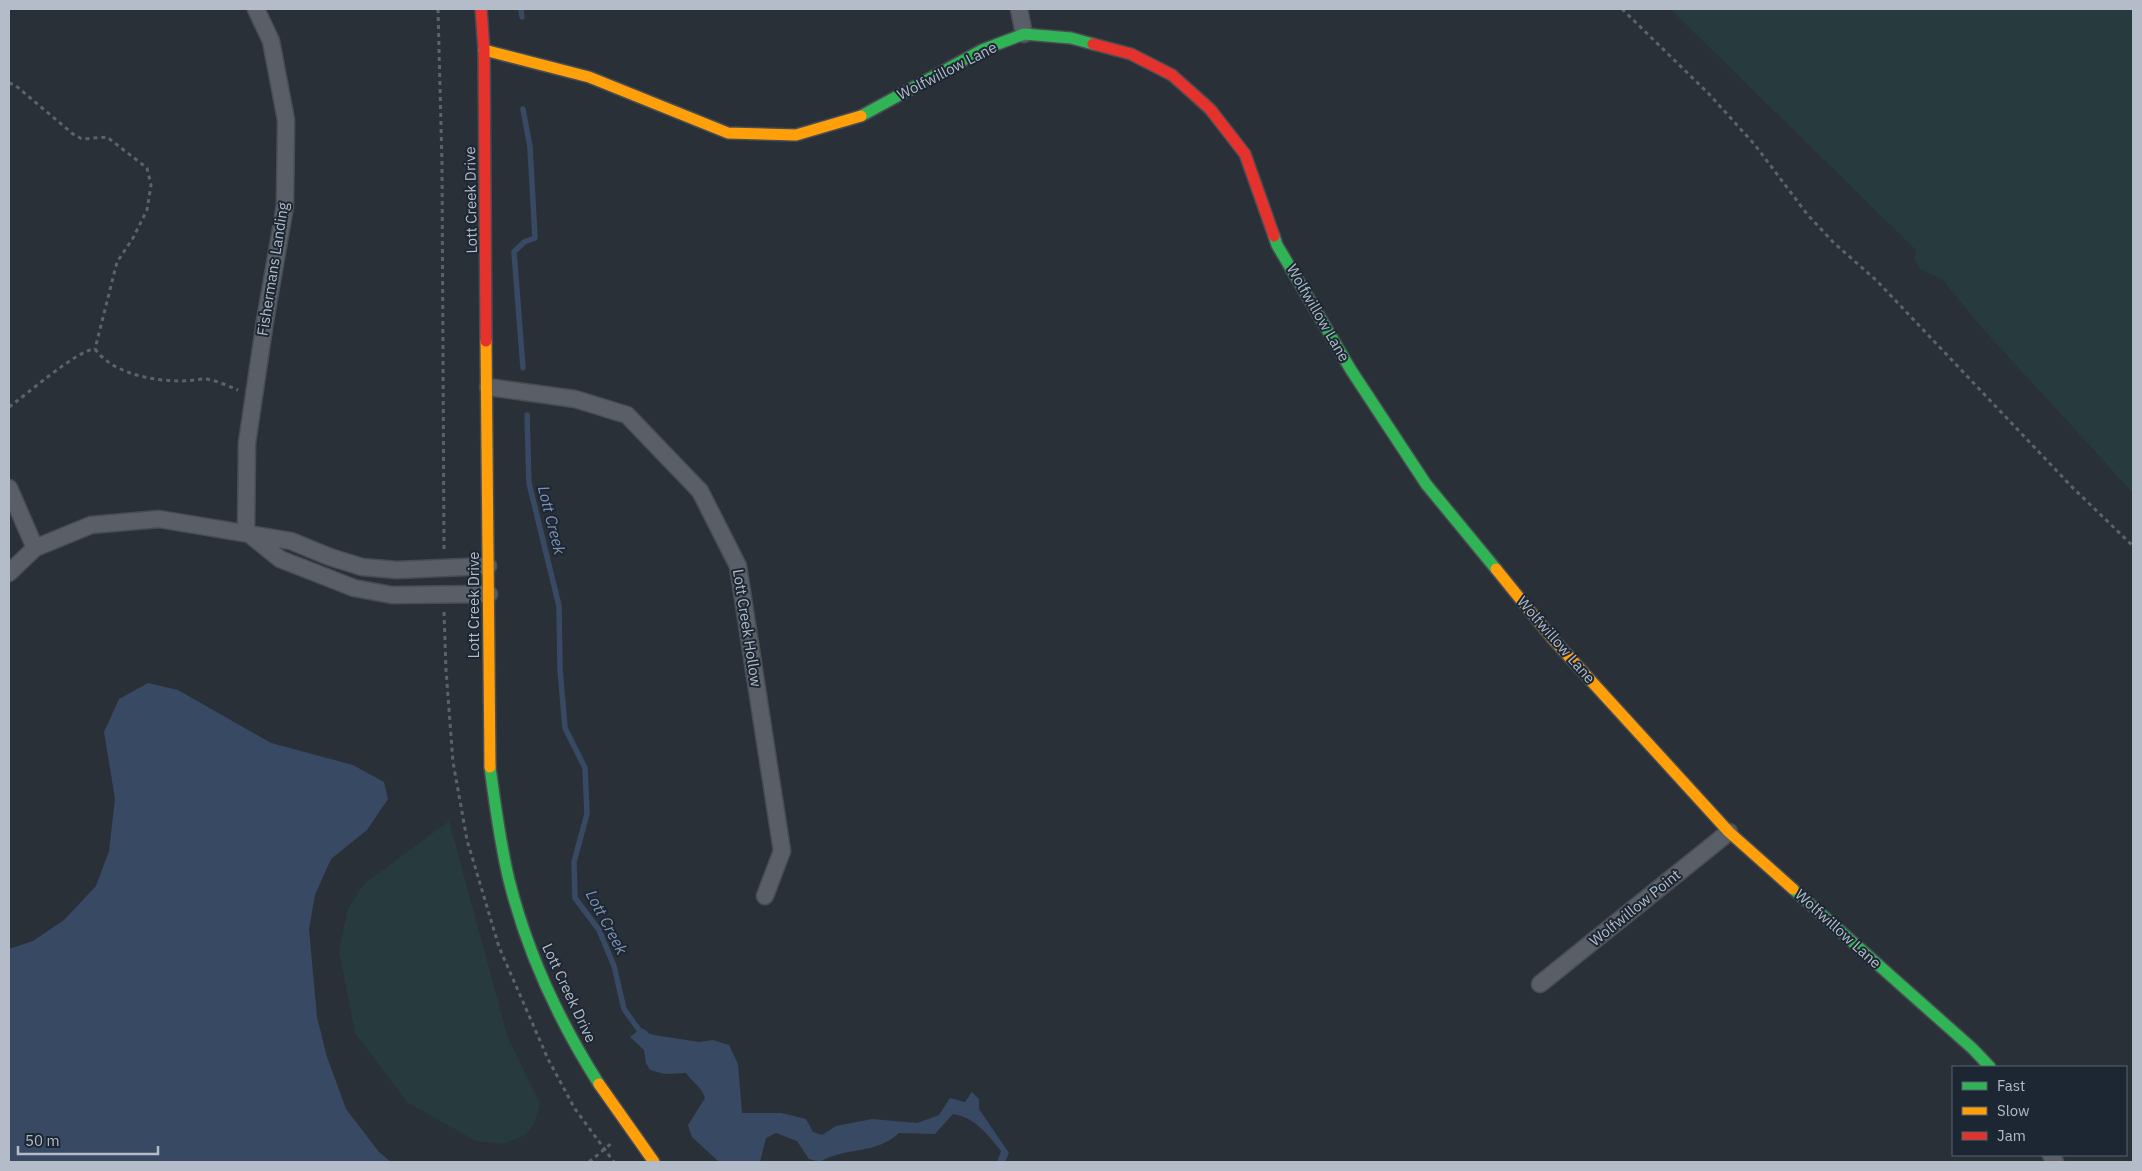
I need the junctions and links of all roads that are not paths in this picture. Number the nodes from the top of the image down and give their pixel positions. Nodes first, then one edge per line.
1 (256, 9) edge
2 (481, 9) edge
3 (1019, 9) edge
4 (1024, 34) junction
5 (484, 50) junction
6 (488, 387) junction
7 (9, 488) edge
8 (246, 532) junction
9 (35, 548) junction
10 (488, 566) junction
11 (9, 573) edge
12 (489, 594) junction
13 (1729, 832) junction
14 (765, 896) dead end
15 (1540, 984) dead end
16 (1989, 1066) edge
17 (654, 1162) edge

1 - 8 street, Fishermans Landing
2 - 5 street, Lott Creek Drive
3 - 4 street
4 - 5 street, Wolfwillow Lane
4 - 13 street, Wolfwillow Lane
5 - 6 street, Lott Creek Drive
6 - 10 street, Lott Creek Drive
6 - 14 street, Lott Creek Hollow
7 - 9 street
8 - 9 street
8 - 10 street
8 - 12 street
9 - 11 street
10 - 12 street, Lott Creek Drive
12 - 17 street, Lott Creek Drive
13 - 15 street, Wolfwillow Point
13 - 16 street, Wolfwillow Lane

